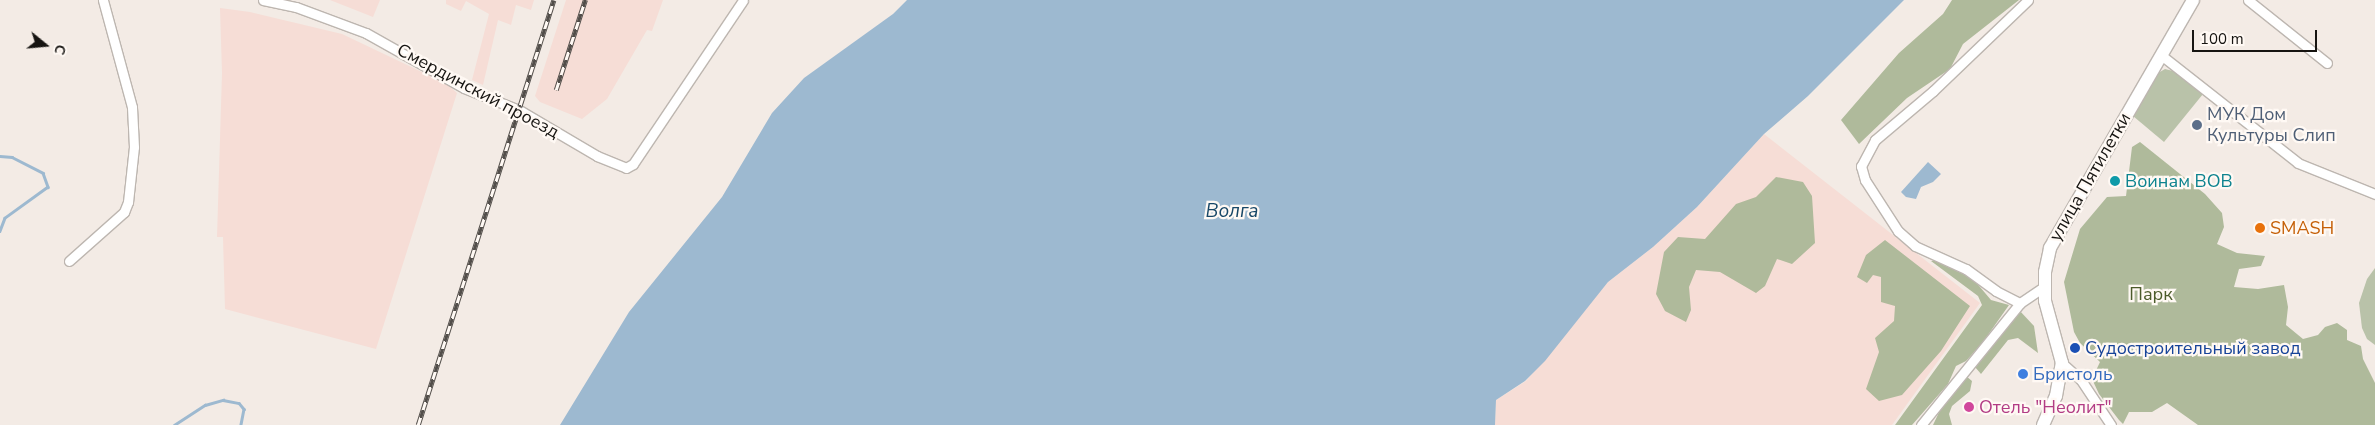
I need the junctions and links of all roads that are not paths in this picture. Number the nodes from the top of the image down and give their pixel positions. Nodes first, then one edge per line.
1 (103, 0) edge
2 (263, 0) edge
3 (743, 0) edge
4 (2028, 0) edge
5 (2193, 0) edge
6 (2248, 0) edge
7 (2161, 55) junction
8 (2327, 63) dead end
9 (2375, 194) edge
10 (70, 261) dead end
11 (2044, 287) junction
12 (2020, 303) junction
13 (2062, 363) junction
14 (1921, 425) edge
15 (2043, 425) edge
16 (2111, 425) edge

1 - 10 street
2 - 3 street, Смердинский проезд
4 - 12 street
5 - 7 main road, улица Пятилетки
6 - 8 street
7 - 9 street
7 - 11 main road, улица Пятилетки
11 - 12 street
11 - 13 main road, улица Пятилетки
12 - 14 street
13 - 15 main road, улица Пятилетки
13 - 16 street

